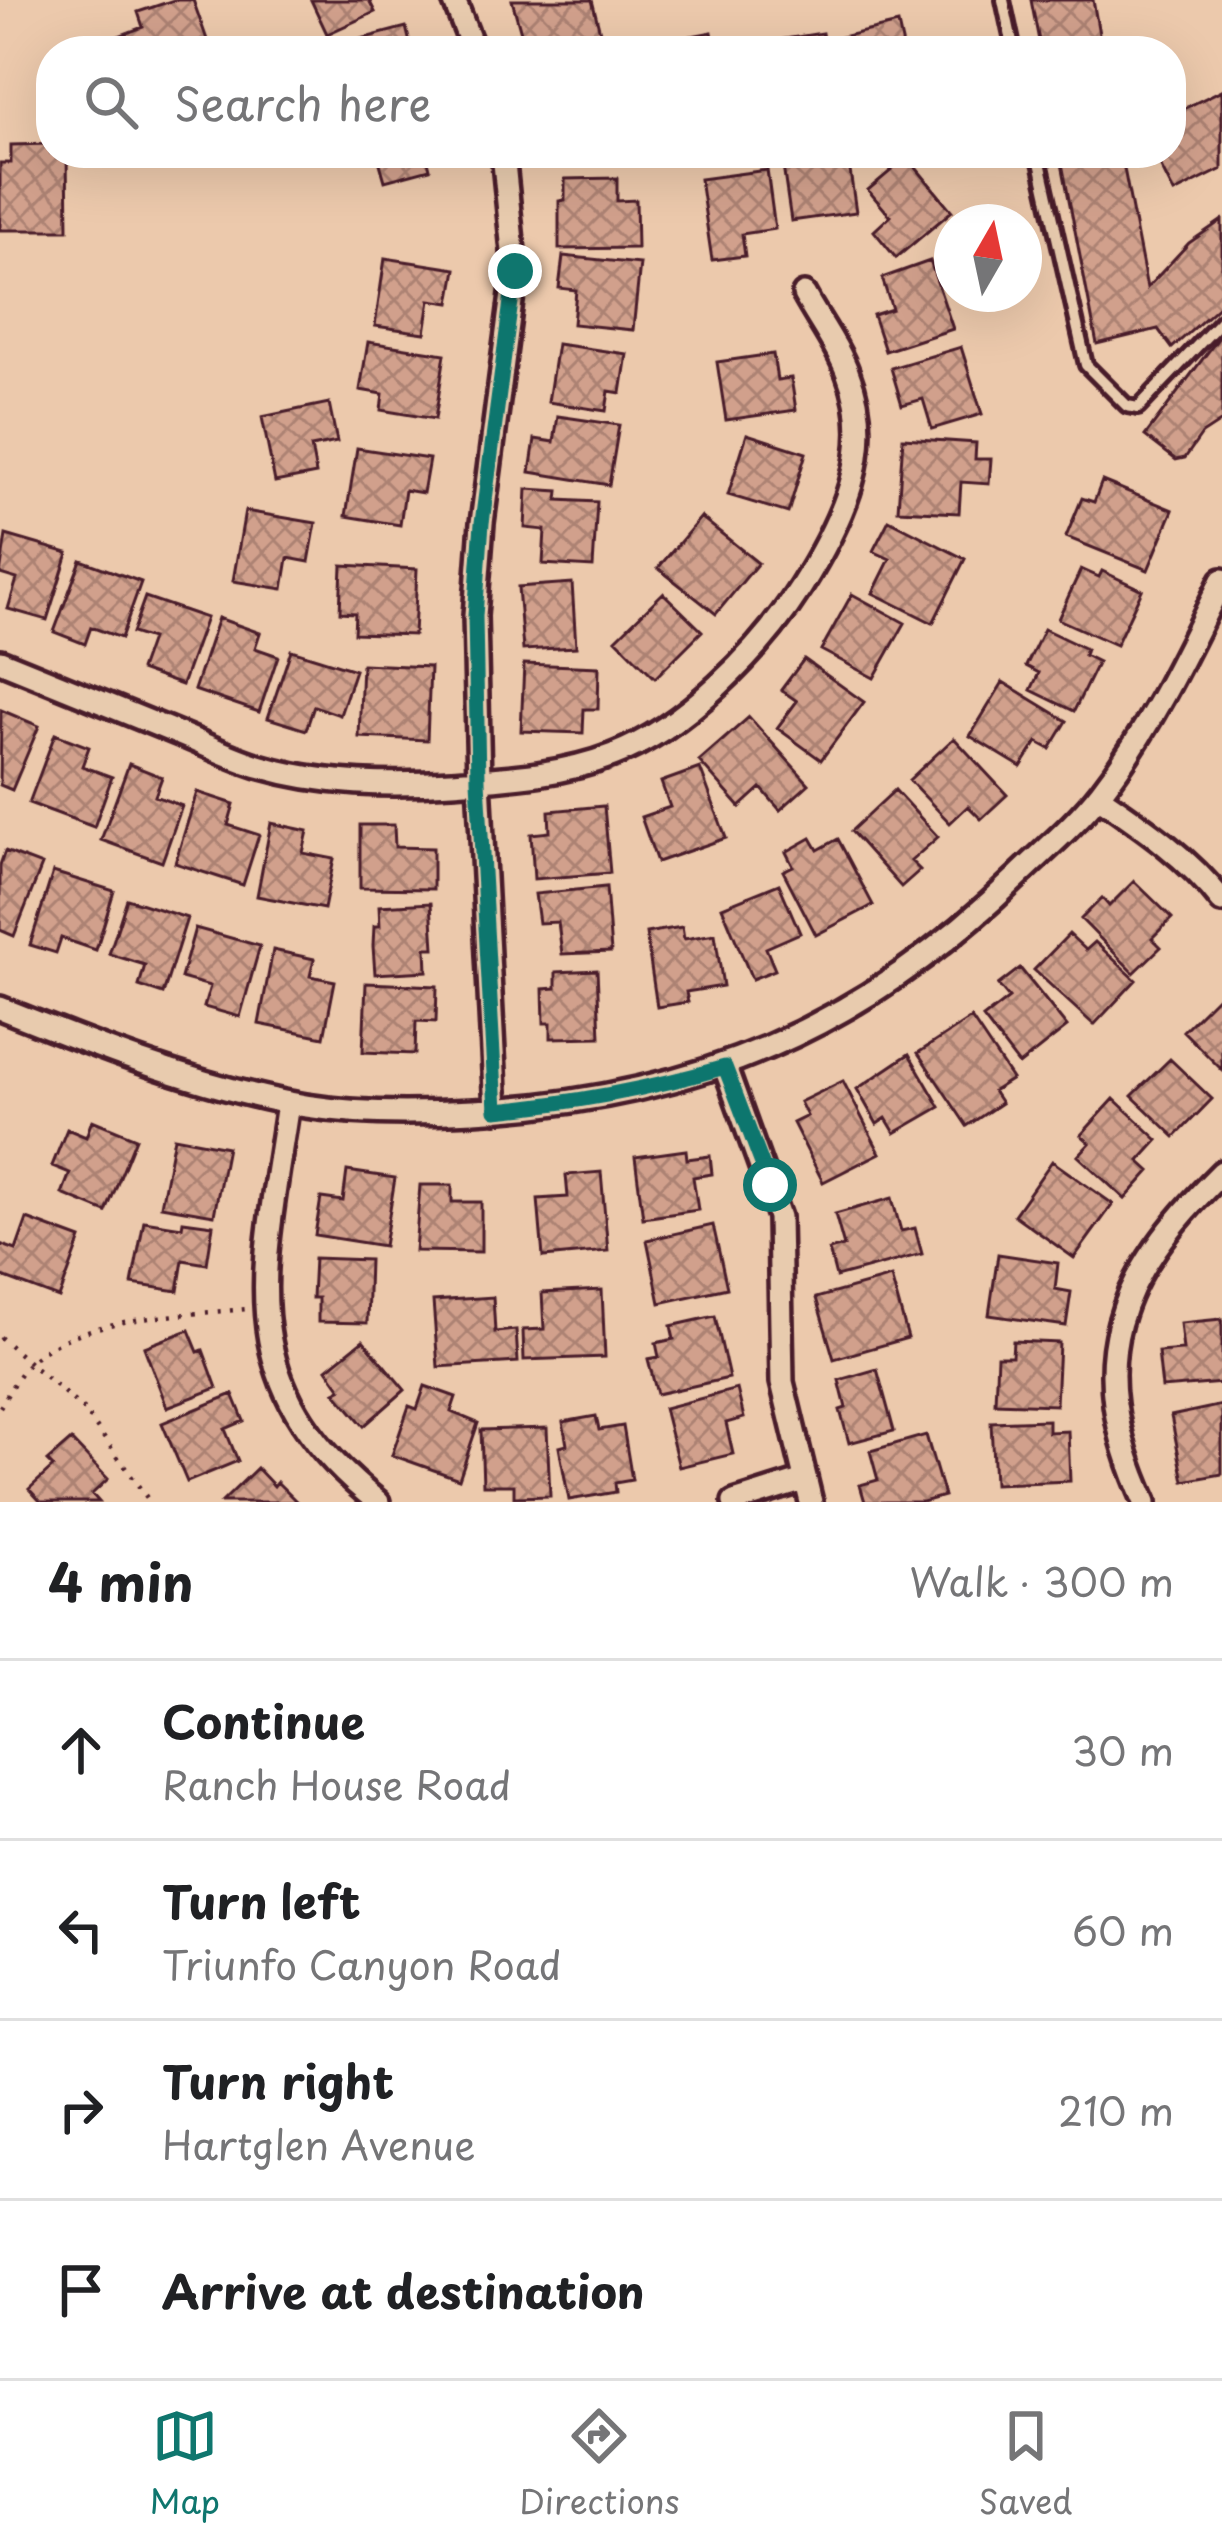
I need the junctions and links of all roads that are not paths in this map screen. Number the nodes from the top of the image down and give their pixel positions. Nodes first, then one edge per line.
1 (454, 0) edge
2 (1003, 0) edge
3 (468, 36) edge
4 (1011, 36) edge
5 (505, 168) edge
6 (1041, 168) edge
7 (804, 294) dead end
8 (1222, 320) edge
9 (1222, 580) edge
10 (0, 661) edge
11 (478, 780) junction
12 (1098, 796) junction
13 (1222, 901) edge
14 (0, 1008) edge
15 (725, 1067) junction
16 (288, 1103) junction
17 (496, 1110) junction
18 (1222, 1172) edge
19 (807, 1491) edge
20 (378, 1502) edge
21 (734, 1502) edge
22 (1145, 1502) edge

1 - 3 street
2 - 4 lane
5 - 11 street
6 - 8 lane
7 - 11 street
9 - 12 street
10 - 11 street
11 - 17 street
12 - 13 street
12 - 15 street
14 - 16 street
15 - 17 street
15 - 19 street
16 - 17 street
16 - 20 street
18 - 22 street
19 - 21 street

